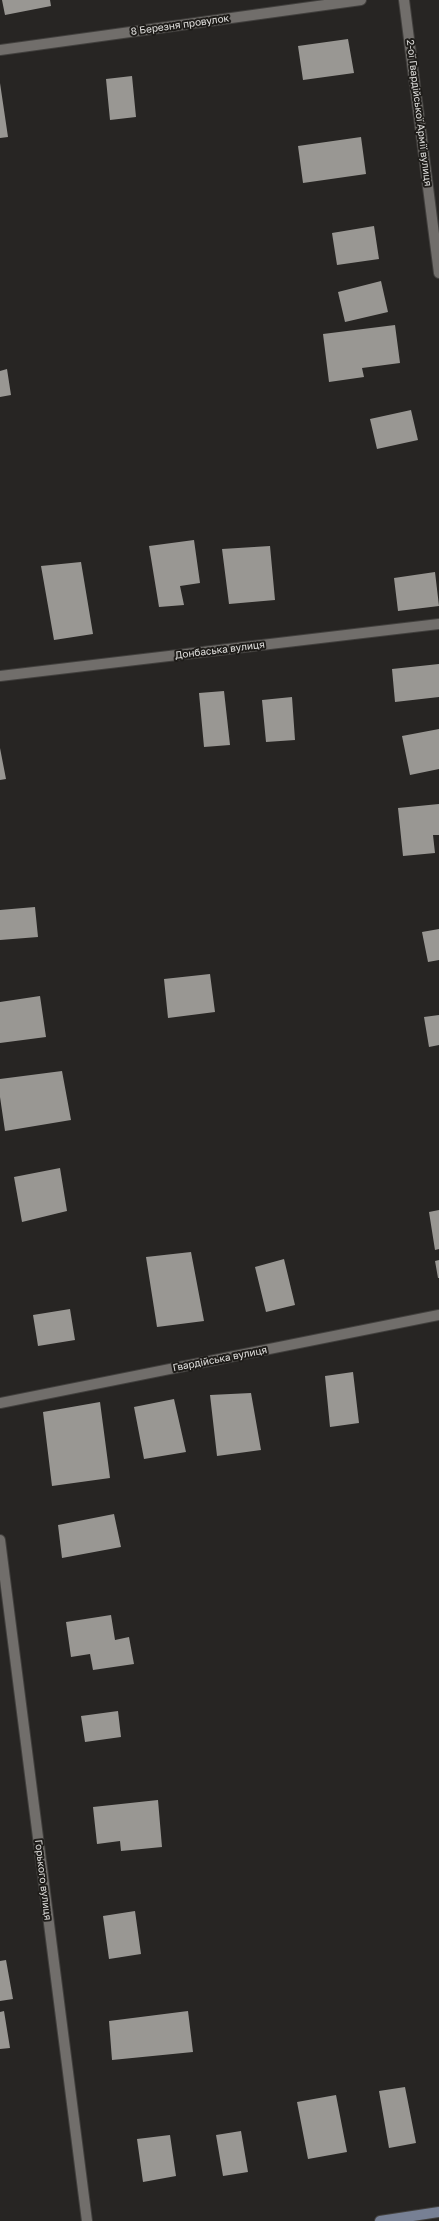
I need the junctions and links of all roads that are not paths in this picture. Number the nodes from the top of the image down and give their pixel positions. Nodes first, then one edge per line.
1 (361, 0) edge
2 (404, 0) edge
3 (0, 50) edge
4 (439, 273) edge
5 (439, 624) edge
6 (0, 676) edge
7 (439, 1315) edge
8 (0, 1403) edge
9 (0, 1540) edge
10 (439, 2212) edge
11 (87, 2221) edge
12 (380, 2221) edge

1 - 3 street, 8 Березня провулок
2 - 4 street, 2-ої Гвардійської Армії вулиця
5 - 6 street, Донбаська вулиця
7 - 8 street, Гвардійська вулиця
9 - 11 street, Горького вулиця
10 - 12 main road

